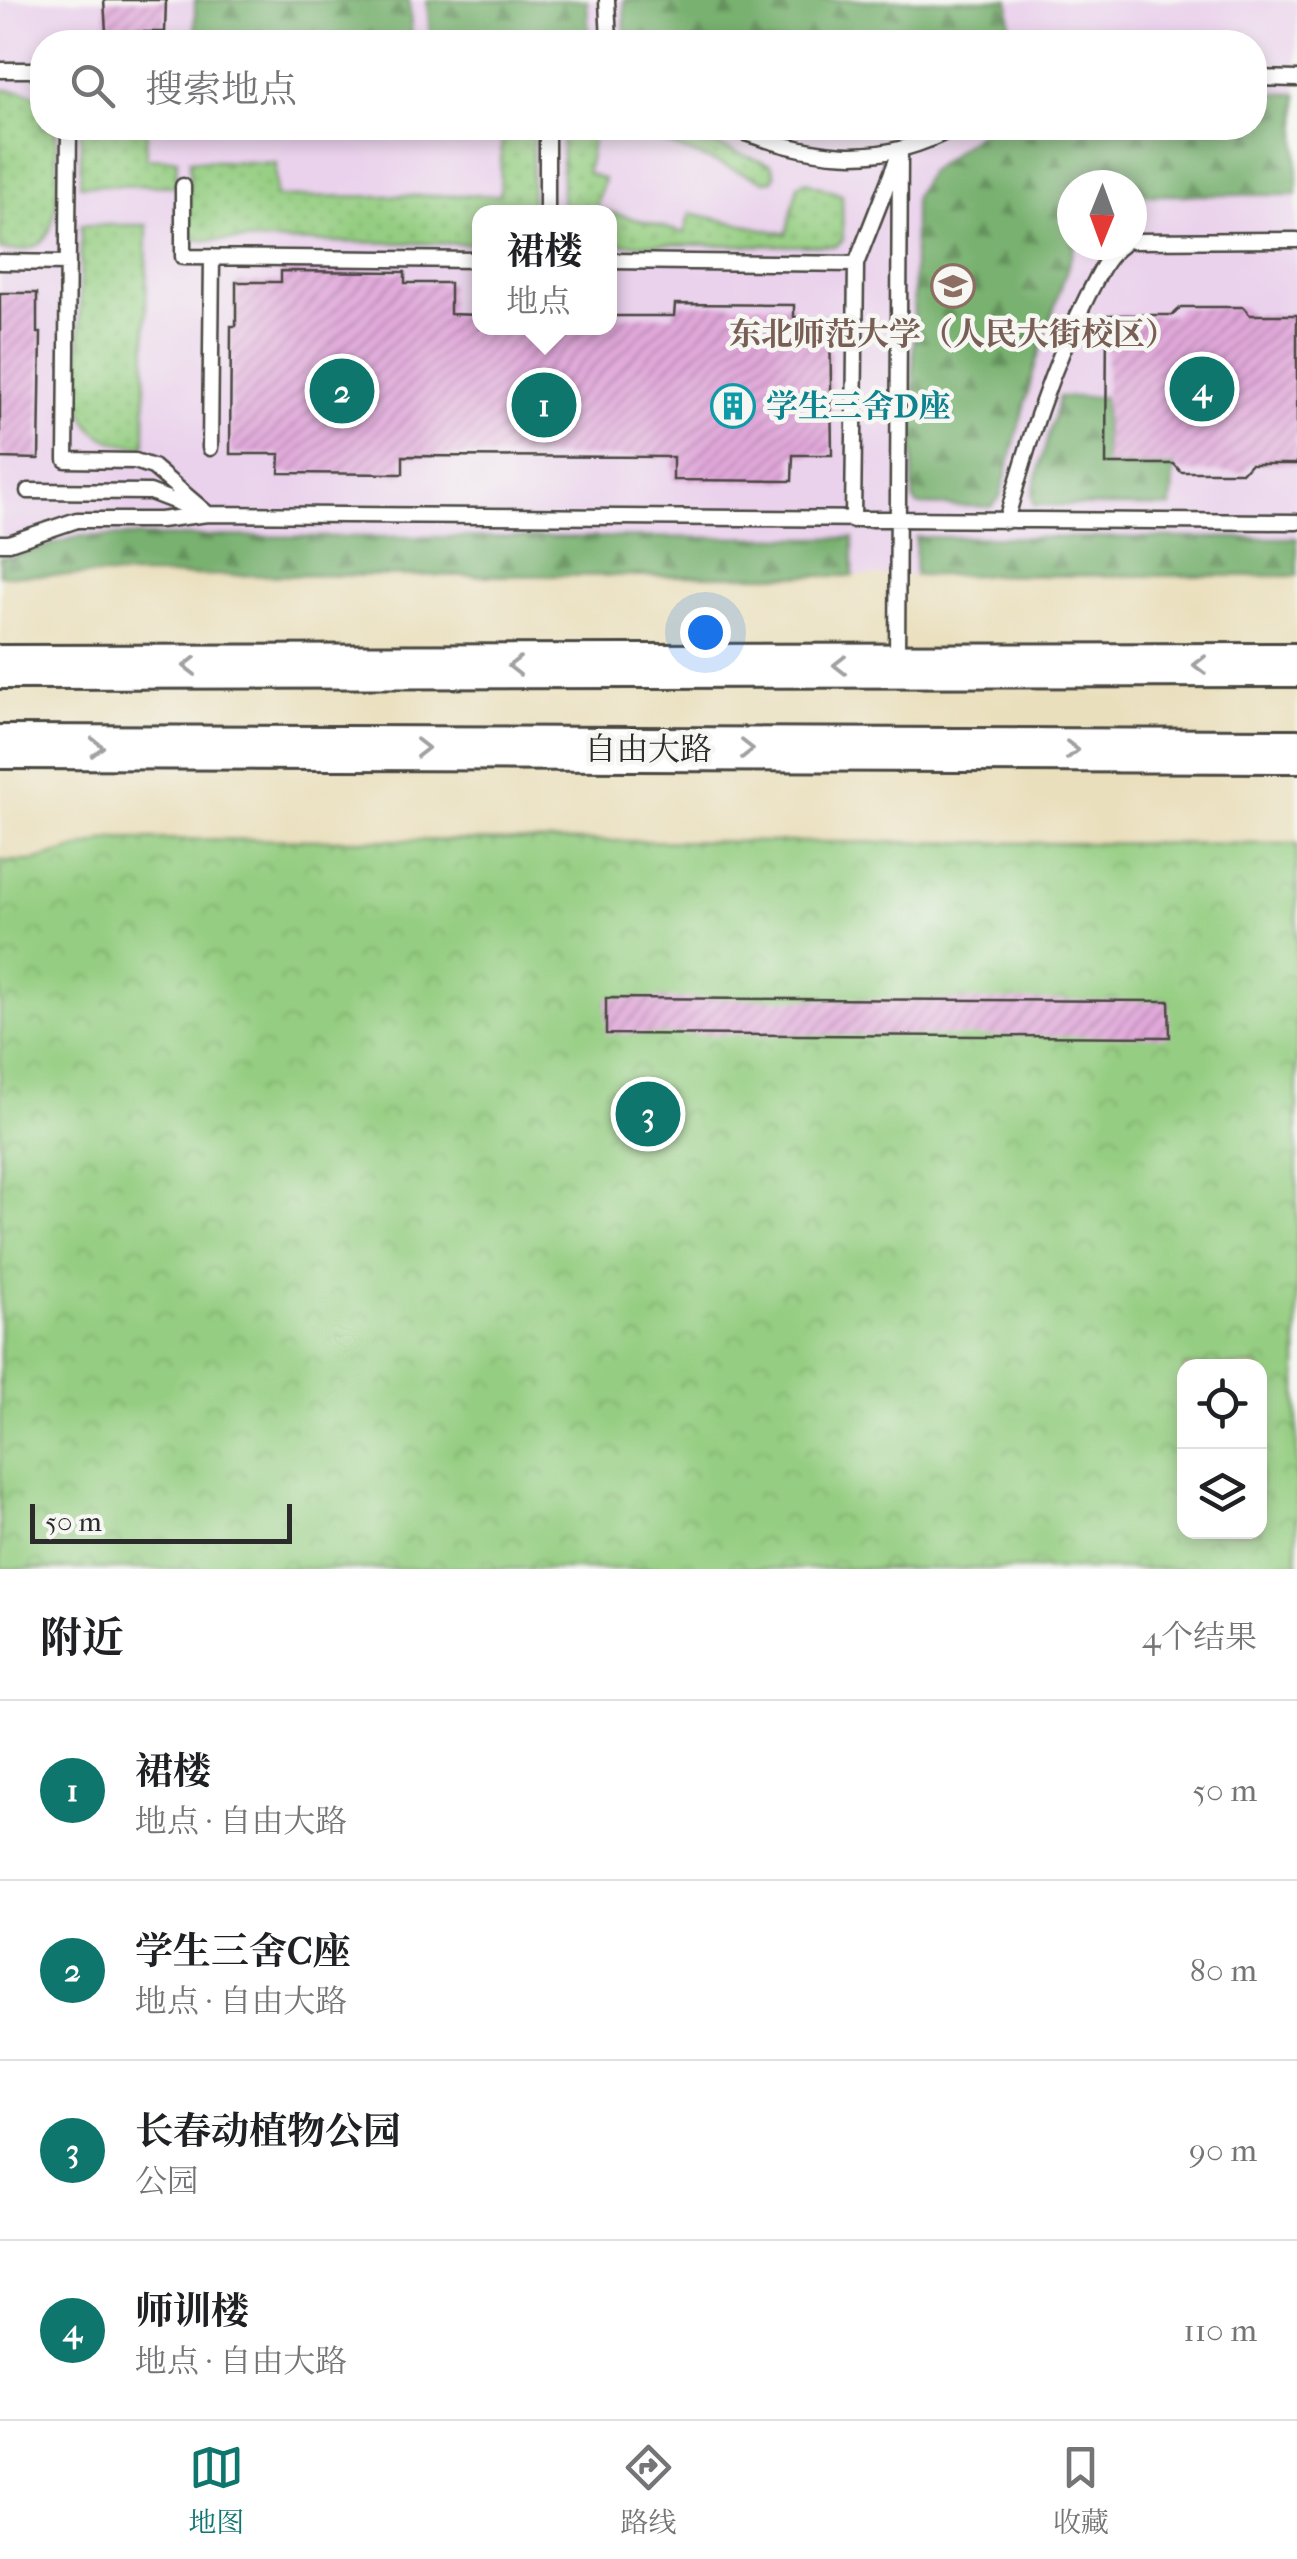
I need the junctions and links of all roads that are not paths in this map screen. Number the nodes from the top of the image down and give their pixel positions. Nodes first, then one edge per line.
1 (607, 0) edge
2 (608, 30) edge
3 (0, 70) edge
4 (30, 70) edge
5 (1267, 78) edge
6 (1297, 78) edge
7 (69, 140) edge
8 (547, 140) edge
9 (766, 140) edge
10 (926, 140) edge
11 (900, 152) junction
12 (183, 186) dead end
13 (548, 205) edge
14 (1297, 240) edge
15 (1147, 241) edge
16 (212, 257) junction
17 (472, 260) edge
18 (1106, 260) edge
19 (617, 261) edge
20 (0, 262) edge
21 (68, 263) junction
22 (856, 264) junction
23 (210, 448) dead end
24 (28, 491) dead end
25 (208, 514) junction
26 (853, 520) junction
27 (897, 521) junction
28 (1006, 521) junction
29 (1297, 522) edge
30 (0, 543) edge
31 (896, 665) junction
32 (1297, 665) edge
33 (0, 666) edge
34 (0, 747) edge
35 (1297, 751) edge

1 - 2 lane
3 - 4 lane
5 - 6 lane
7 - 21 lane
8 - 13 lane
9 - 11 lane
10 - 11 lane
11 - 22 lane
11 - 27 lane
12 - 16 lane
14 - 15 lane
16 - 17 lane
16 - 23 lane
18 - 28 lane
19 - 22 lane
20 - 21 lane
21 - 25 lane
22 - 26 lane
24 - 25 lane
25 - 26 lane
25 - 30 lane
26 - 27 lane
27 - 28 lane
27 - 31 lane
28 - 29 lane
32 -> 31 main road
31 -> 33 main road
34 -> 35 main road, 自由大路

